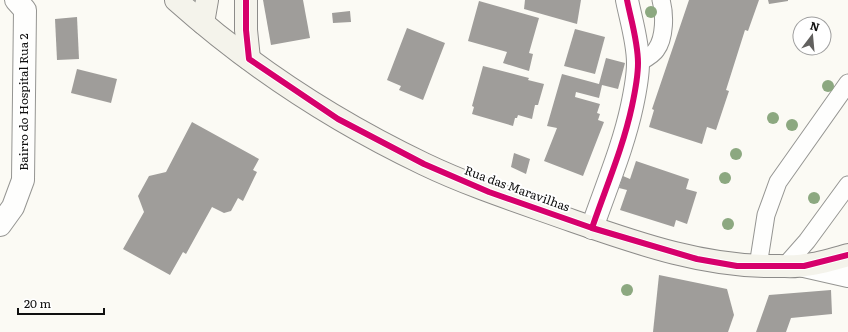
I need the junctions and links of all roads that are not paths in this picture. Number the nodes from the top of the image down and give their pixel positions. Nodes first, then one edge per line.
1 (16, 0) edge
2 (176, 0) edge
3 (207, 0) edge
4 (246, 0) edge
5 (627, 0) edge
6 (661, 0) edge
7 (203, 23) junction
8 (249, 59) junction
9 (638, 63) junction
10 (848, 83) edge
11 (848, 186) edge
12 (0, 225) edge
13 (592, 228) junction
14 (848, 255) edge
15 (758, 266) junction
16 (794, 266) junction
17 (848, 276) edge

1 - 12 street, Bairro do Hospital Rua 2
2 - 7 main road, Rua das Maravilhas
3 - 7 main road
4 - 8 main road
5 - 9 street
6 - 9 lane
7 - 8 main road, Rua das Maravilhas
8 - 13 main road, Rua das Maravilhas
9 - 13 street
10 - 15 lane
11 - 16 lane
13 - 15 main road, Rua das Maravilhas
14 - 16 main road
15 - 16 main road, Rua das Maravilhas
16 - 17 street, Rua das Maravilhas

